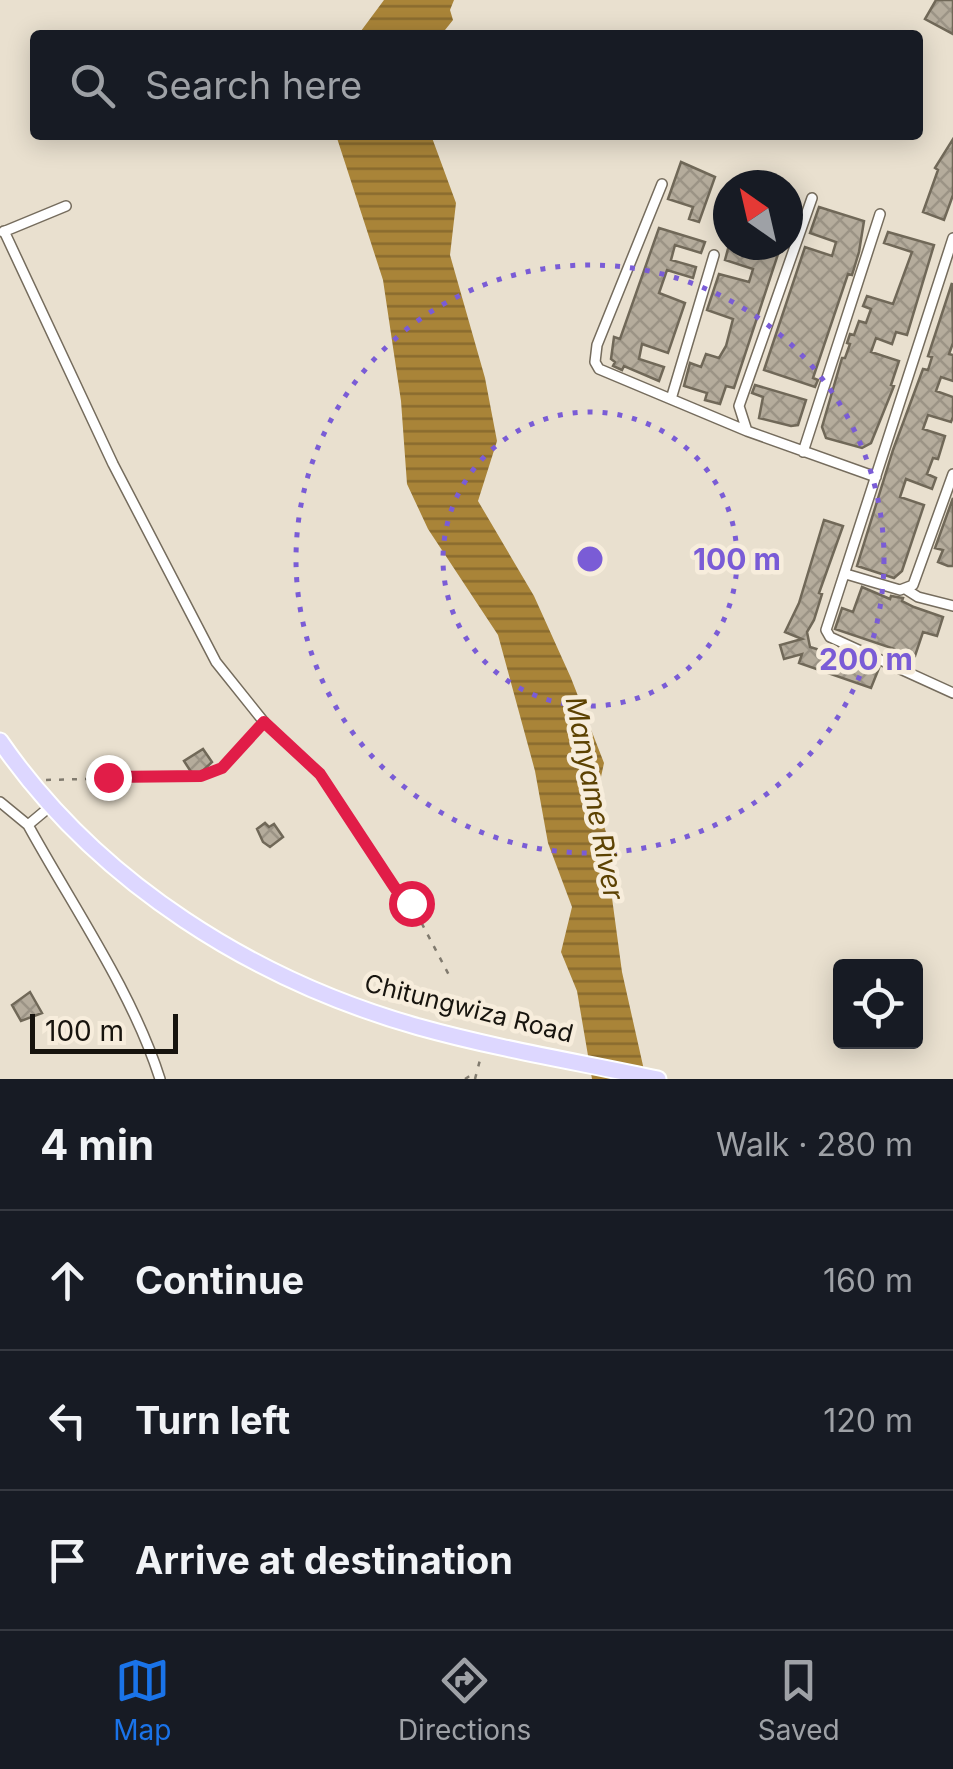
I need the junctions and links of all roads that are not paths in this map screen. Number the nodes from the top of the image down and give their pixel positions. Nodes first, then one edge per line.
1 (662, 184) dead end
2 (812, 198) dead end
3 (66, 206) dead end
4 (880, 214) dead end
5 (2, 232) edge
6 (953, 238) edge
7 (713, 257) edge
8 (671, 398) junction
9 (746, 431) junction
10 (803, 452) junction
11 (953, 474) edge
12 (876, 477) junction
13 (846, 574) junction
14 (908, 590) junction
15 (953, 606) edge
16 (953, 692) edge
17 (264, 722) road end
18 (0, 741) edge
19 (0, 802) edge
20 (52, 805) junction
21 (28, 825) junction
22 (160, 1079) edge
23 (658, 1079) edge

1 - 8 street
2 - 9 street
3 - 5 street
4 - 10 street
5 - 17 street
6 - 12 street
7 - 8 street
8 - 9 street
9 - 10 street
10 - 12 street
11 - 14 street
12 - 13 street
13 - 14 street
13 - 16 street
14 - 15 street
18 - 20 main road, Chitungwiza Road
19 - 21 street
20 - 21 street
20 - 23 main road, Chitungwiza Road
21 - 22 street

